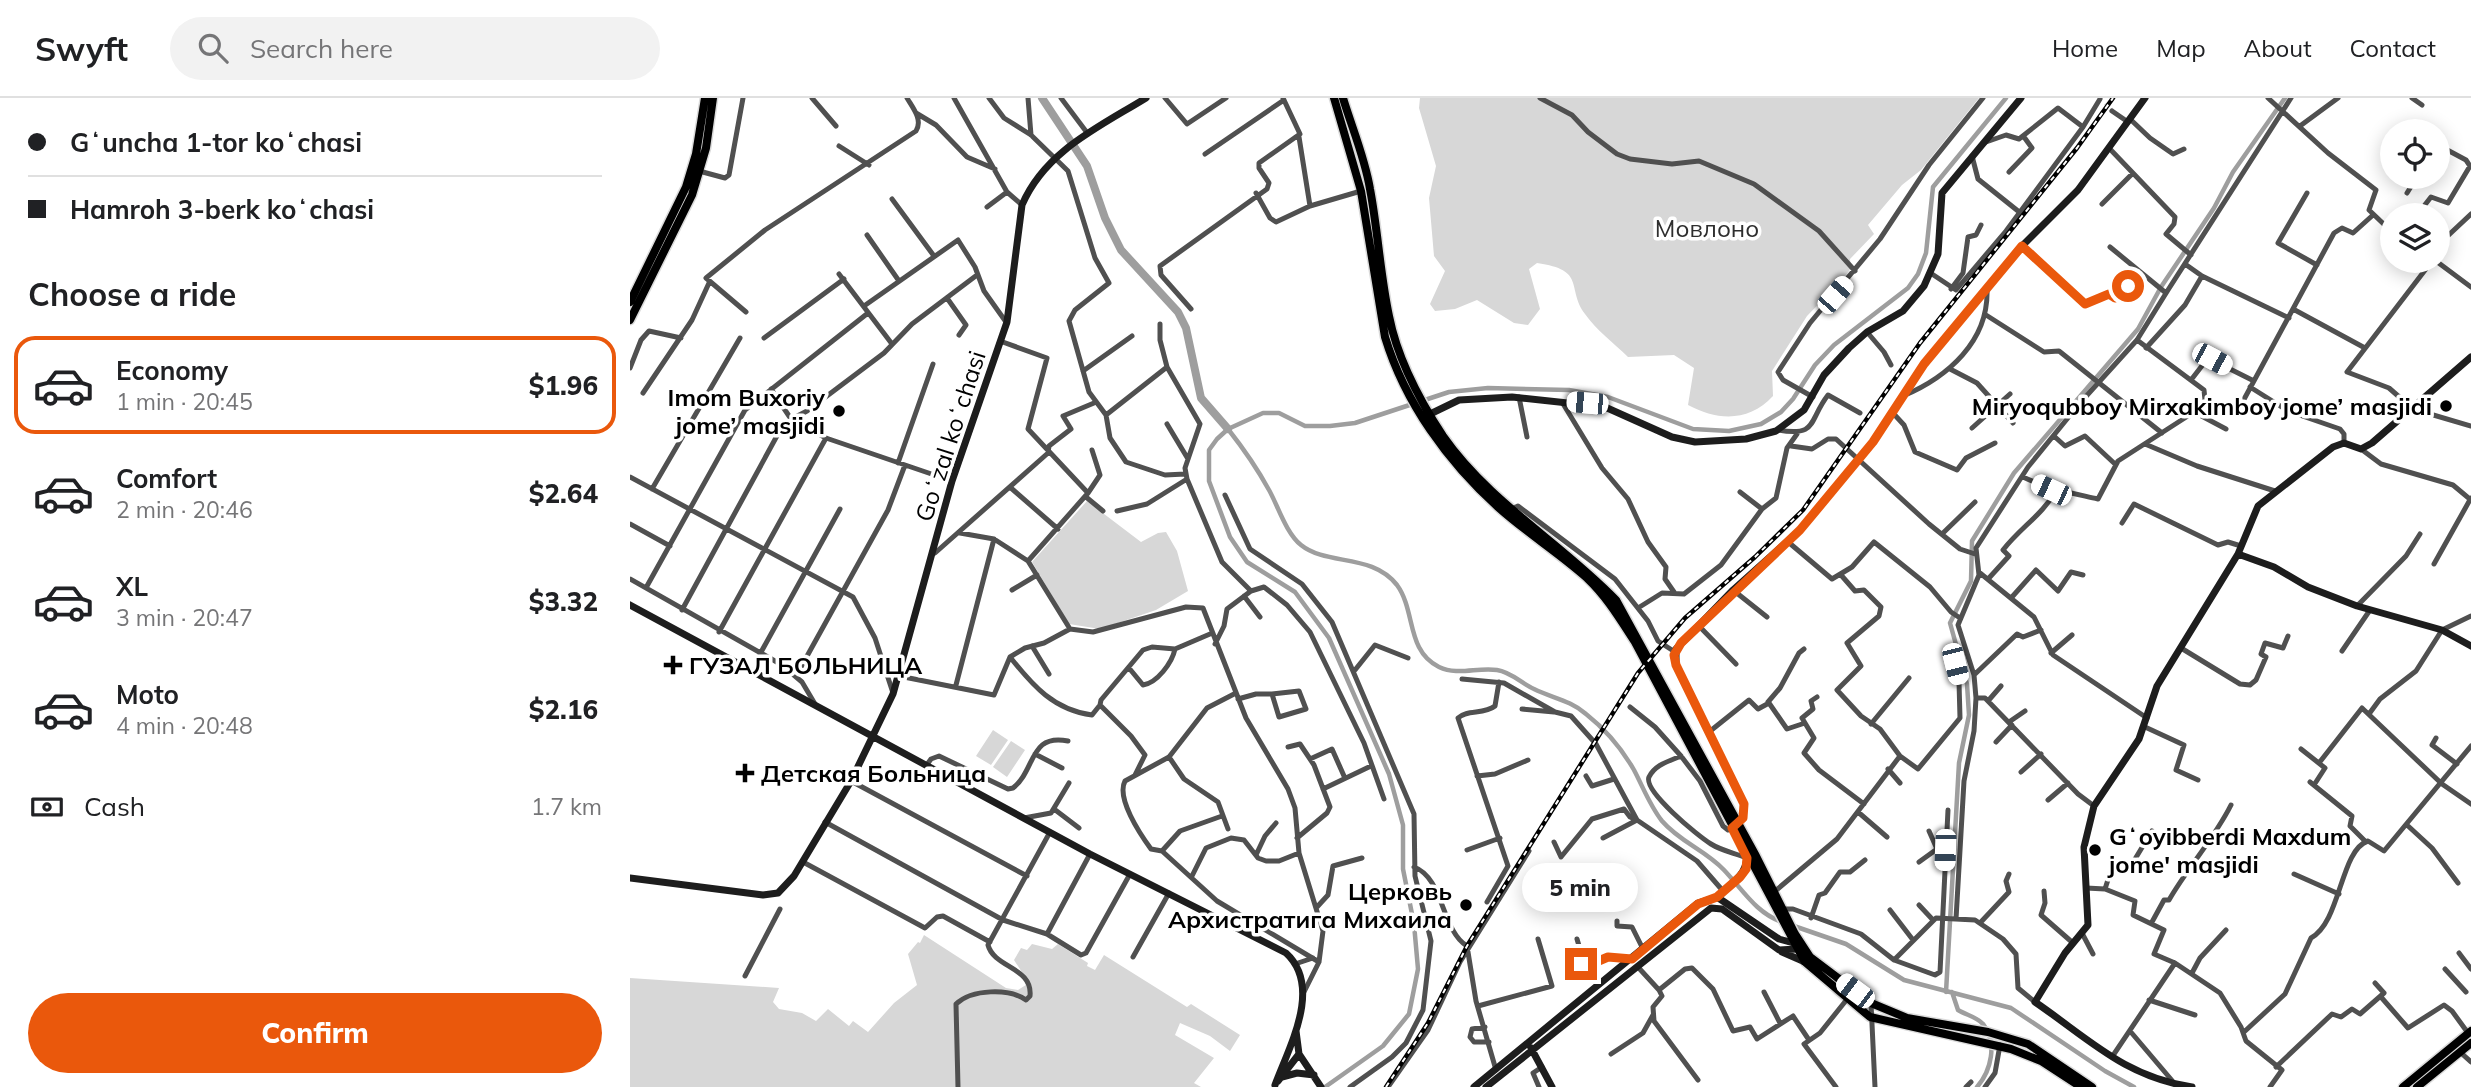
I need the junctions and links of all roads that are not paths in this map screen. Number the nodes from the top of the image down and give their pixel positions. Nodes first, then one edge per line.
1 (705, 98) edge
2 (713, 98) edge
3 (743, 98) edge
4 (812, 98) edge
5 (907, 98) edge
6 (954, 98) edge
7 (989, 98) edge
8 (1028, 98) edge
9 (1061, 98) edge
10 (1146, 98) edge
11 (1165, 98) edge
12 (1226, 98) edge
13 (1334, 98) edge
14 (1343, 98) edge
15 (1540, 98) edge
16 (1983, 98) edge
17 (2021, 98) edge
18 (2145, 98) edge
19 (2268, 98) edge
20 (2291, 98) edge
21 (2338, 98) edge
22 (2412, 98) edge
23 (1284, 99) edge
24 (2102, 100) edge
25 (2422, 105) dead end
26 (2112, 111) tunnel mouth
27 (2282, 112) junction
28 (916, 113) junction
29 (2129, 121) junction
30 (836, 126) dead end
31 (2083, 127) junction
32 (2300, 127) junction
33 (1088, 134) junction
34 (1031, 135) junction
35 (1298, 137) junction
36 (2024, 137) junction
37 (1983, 143) junction
38 (839, 146) dead end
39 (2109, 148) junction
40 (2184, 149) dead end
41 (2450, 151) edge
42 (1058, 154) junction
43 (1205, 155) dead end
44 (1972, 156) junction
45 (869, 165) junction
46 (995, 169) junction
47 (699, 172) junction
48 (2009, 172) dead end
49 (2133, 173) junction
50 (2409, 189) edge
51 (1361, 191) junction
52 (1007, 192) junction
53 (2407, 192) dead end
54 (2307, 193) dead end
55 (1256, 194) junction
56 (892, 199) dead end
57 (2426, 203) edge
58 (2448, 203) edge
59 (2448, 203) edge
60 (2102, 204) dead end
61 (1023, 205) junction
62 (1310, 206) junction
63 (987, 207) dead end
64 (2018, 211) junction
65 (2471, 214) edge
66 (2373, 215) junction
67 (2380, 221) edge
68 (1981, 225) dead end
69 (2450, 234) edge
70 (867, 235) dead end
71 (665, 241) junction
72 (2022, 246) junction
73 (2110, 247) dead end
74 (2190, 254) junction
75 (934, 256) junction
76 (2185, 264) junction
77 (2317, 265) junction
78 (1855, 271) junction
79 (2140, 272) junction
80 (2421, 273) edge
81 (2447, 273) edge
82 (1932, 274) junction
83 (978, 275) junction
84 (2202, 276) junction
85 (899, 281) junction
86 (709, 283) junction
87 (2471, 287) edge
88 (1951, 289) junction
89 (1987, 289) junction
90 (2165, 292) junction
91 (947, 298) junction
92 (630, 302) edge
93 (864, 306) junction
94 (1191, 309) dead end
95 (2293, 309) junction
96 (746, 312) dead end
97 (868, 313) junction
98 (1986, 315) junction
99 (2290, 318) junction
100 (630, 320) edge
101 (1006, 322) junction
102 (1160, 324) dead end
103 (1867, 332) junction
104 (960, 335) dead end
105 (1132, 337) dead end
106 (681, 338) junction
107 (740, 338) dead end
108 (764, 338) dead end
109 (2137, 340) junction
110 (1000, 341) junction
111 (892, 344) junction
112 (2146, 348) junction
113 (2365, 348) junction
114 (2471, 357) edge
115 (933, 364) dead end
116 (1891, 365) dead end
117 (1167, 367) junction
118 (630, 368) edge
119 (1950, 369) junction
120 (1083, 372) junction
121 (2095, 380) junction
122 (2190, 380) junction
123 (2252, 384) junction
124 (1411, 387) junction
125 (771, 389) junction
126 (643, 393) dead end
127 (2010, 394) dead end
128 (1811, 396) junction
129 (1519, 397) junction
130 (1901, 397) junction
131 (1562, 401) junction
132 (1094, 402) junction
133 (2242, 403) dead end
134 (1997, 406) junction
135 (2413, 408) junction
136 (1892, 412) junction
137 (2193, 412) junction
138 (1425, 414) junction
139 (1860, 414) dead end
140 (1106, 415) junction
141 (791, 419) junction
142 (2013, 423) dead end
143 (1167, 424) dead end
144 (2471, 426) edge
145 (1972, 428) dead end
146 (2226, 429) dead end
147 (1778, 430) junction
148 (2162, 433) junction
149 (1797, 434) junction
150 (1527, 437) dead end
151 (2055, 437) junction
152 (826, 438) junction
153 (1995, 443) dead end
154 (2344, 443) junction
155 (2145, 444) junction
156 (1791, 446) junction
157 (2361, 449) junction
158 (1092, 450) dead end
159 (1048, 453) junction
160 (1188, 459) junction
161 (1859, 459) junction
162 (902, 464) junction
163 (2115, 464) junction
164 (630, 477) edge
165 (1186, 477) junction
166 (2023, 477) junction
167 (952, 481) junction
168 (1011, 488) junction
169 (652, 489) junction
170 (2056, 491) junction
171 (2275, 491) junction
172 (1740, 492) dead end
173 (1087, 495) junction
174 (1225, 495) dead end
175 (2471, 499) edge
176 (1975, 502) dead end
177 (840, 509) dead end
178 (1512, 509) junction
179 (1762, 509) junction
180 (691, 511) junction
181 (1104, 511) dead end
182 (1117, 511) dead end
183 (2122, 523) dead end
184 (630, 524) edge
185 (1058, 528) junction
186 (727, 529) junction
187 (960, 533) junction
188 (1942, 534) junction
189 (2420, 534) dead end
190 (994, 539) junction
191 (1787, 541) junction
192 (670, 546) junction
193 (2240, 550) junction
194 (764, 551) junction
195 (1974, 554) junction
196 (932, 557) junction
197 (1028, 561) junction
198 (2434, 564) dead end
199 (805, 570) junction
200 (1980, 573) junction
201 (1037, 575) junction
202 (1841, 575) junction
203 (2082, 575) dead end
204 (1989, 578) junction
205 (630, 579) edge
206 (647, 586) junction
207 (1012, 590) dead end
208 (1733, 590) junction
209 (1251, 591) junction
210 (843, 592) junction
211 (1674, 592) junction
212 (1244, 596) junction
213 (2012, 597) junction
214 (630, 606) edge
215 (2357, 606) junction
216 (1638, 608) junction
217 (682, 610) junction
218 (2370, 610) junction
219 (2471, 616) edge
220 (1260, 617) dead end
221 (1767, 617) dead end
222 (1959, 617) junction
223 (1698, 625) junction
224 (1070, 629) junction
225 (2041, 630) junction
226 (2442, 630) junction
227 (719, 632) junction
228 (1210, 634) junction
229 (2072, 635) dead end
230 (2288, 636) dead end
231 (1215, 644) junction
232 (1032, 646) junction
233 (2471, 646) edge
234 (2181, 648) junction
235 (1175, 649) junction
236 (1804, 649) dead end
237 (1950, 650) dead end
238 (2342, 651) dead end
239 (1675, 652) junction
240 (760, 653) junction
241 (2051, 653) junction
242 (1010, 657) junction
243 (1408, 658) dead end
244 (806, 662) junction
245 (1736, 664) dead end
246 (782, 665) junction
247 (1129, 668) junction
248 (1355, 670) junction
249 (1049, 674) dead end
250 (1974, 675) junction
251 (796, 676) junction
252 (900, 676) junction
253 (1909, 678) dead end
254 (1462, 679) dead end
255 (1499, 682) junction
256 (956, 685) junction
257 (2001, 686) dead end
258 (893, 694) junction
259 (1272, 694) junction
260 (1237, 696) junction
261 (1817, 697) dead end
262 (1976, 698) junction
263 (1988, 701) junction
264 (1768, 702) junction
265 (815, 704) junction
266 (1100, 705) junction
267 (1630, 707) dead end
268 (1522, 709) dead end
269 (2025, 711) dead end
270 (1555, 712) junction
271 (1974, 713) junction
272 (1961, 714) junction
273 (2370, 714) junction
274 (2147, 718) junction
275 (1805, 723) junction
276 (1871, 723) junction
277 (2010, 724) junction
278 (2145, 727) junction
279 (1709, 732) junction
280 (875, 738) junction
281 (2436, 738) dead end
282 (1068, 741) dead end
283 (1996, 742) dead end
284 (2471, 746) edge
285 (1287, 747) dead end
286 (2301, 749) dead end
287 (1035, 754) junction
288 (2041, 754) junction
289 (1681, 756) junction
290 (1899, 756) junction
291 (1169, 757) junction
292 (1310, 759) junction
293 (1528, 760) dead end
294 (2319, 763) junction
295 (2457, 764) junction
296 (926, 766) junction
297 (1371, 766) junction
298 (1062, 768) dead end
299 (1888, 769) junction
300 (2021, 772) dead end
301 (1135, 775) junction
302 (1344, 776) junction
303 (1477, 776) junction
304 (1586, 776) dead end
305 (1614, 779) junction
306 (2198, 780) dead end
307 (851, 782) junction
308 (2441, 782) junction
309 (1069, 783) dead end
310 (1900, 783) dead end
311 (2068, 783) junction
312 (1323, 789) junction
313 (1384, 799) dead end
314 (2048, 800) dead end
315 (1864, 804) junction
316 (2471, 804) edge
317 (2231, 805) dead end
318 (2094, 806) junction
319 (1054, 809) junction
320 (1948, 810) dead end
321 (1858, 812) junction
322 (1222, 816) junction
323 (1024, 818) junction
324 (1637, 820) junction
325 (825, 822) junction
326 (1276, 823) dead end
327 (2407, 825) junction
328 (1735, 826) junction
329 (1079, 828) dead end
330 (1228, 829) dead end
331 (1929, 831) dead end
332 (2151, 831) dead end
333 (1049, 832) junction
334 (1887, 837) dead end
335 (1297, 838) junction
336 (1500, 838) junction
337 (1603, 838) dead end
338 (2365, 841) junction
339 (1555, 842) dead end
340 (1937, 849) junction
341 (1467, 850) dead end
342 (1945, 850) junction
343 (1162, 851) junction
344 (1529, 851) dead end
345 (1299, 853) junction
346 (1090, 854) junction
347 (1256, 855) junction
348 (1362, 858) dead end
349 (1747, 858) junction
350 (1865, 860) dead end
351 (803, 862) junction
352 (1919, 862) dead end
353 (1414, 867) junction
354 (1130, 874) junction
355 (2010, 874) dead end
356 (2294, 874) dead end
357 (1027, 876) junction
358 (1192, 876) junction
359 (630, 878) edge
360 (2458, 883) dead end
361 (2086, 888) junction
362 (2105, 889) junction
363 (2044, 891) dead end
364 (1722, 892) junction
365 (1774, 892) junction
366 (1169, 893) junction
367 (2339, 894) junction
368 (1488, 902) dead end
369 (1919, 905) dead end
370 (1317, 907) junction
371 (780, 909) dead end
372 (1890, 910) dead end
373 (1781, 912) junction
374 (1811, 918) junction
375 (1943, 918) junction
376 (1954, 919) junction
377 (1003, 920) junction
378 (1933, 920) junction
379 (1617, 921) dead end
380 (2152, 922) junction
381 (1980, 923) junction
382 (2226, 930) dead end
383 (1047, 934) junction
384 (2083, 934) junction
385 (1538, 939) dead end
386 (1577, 939) dead end
387 (1913, 940) junction
388 (990, 942) junction
389 (1795, 942) junction
390 (2073, 943) junction
391 (1468, 947) junction
392 (1643, 949) junction
393 (1779, 950) junction
394 (2459, 953) dead end
395 (2093, 954) dead end
396 (1133, 957) dead end
397 (1316, 960) junction
398 (1894, 960) junction
399 (1805, 962) junction
400 (1634, 963) junction
401 (2175, 963) junction
402 (1295, 964) junction
403 (2445, 969) dead end
404 (2471, 969) edge
405 (2192, 973) junction
406 (745, 976) dead end
407 (2375, 983) dead end
408 (1659, 990) junction
409 (1304, 992) junction
410 (1764, 992) dead end
411 (2466, 992) dead end
412 (2381, 997) junction
413 (1849, 998) junction
414 (2149, 1000) junction
415 (2035, 1002) junction
416 (1871, 1003) junction
417 (1478, 1006) junction
418 (1653, 1015) junction
419 (2194, 1015) dead end
420 (1870, 1017) junction
421 (1780, 1023) junction
422 (1296, 1027) junction
423 (1485, 1027) junction
424 (2130, 1031) junction
425 (2244, 1032) junction
426 (1990, 1036) junction
427 (2470, 1036) edge
428 (1809, 1040) junction
429 (1489, 1042) junction
430 (1528, 1043) junction
431 (1999, 1045) junction
432 (1533, 1051) junction
433 (2460, 1052) junction
434 (1299, 1054) junction
435 (1611, 1054) dead end
436 (2112, 1057) junction
437 (2471, 1062) edge
438 (1542, 1067) junction
439 (2276, 1067) junction
440 (1496, 1070) junction
441 (1282, 1077) junction
442 (1698, 1080) dead end
443 (1317, 1081) edge
444 (2175, 1084) junction
445 (1274, 1086) edge
446 (958, 1087) edge
447 (1350, 1087) edge
448 (1388, 1087) edge
449 (1474, 1087) edge
450 (1486, 1087) edge
451 (1539, 1087) edge
452 (1552, 1087) edge
453 (1836, 1087) edge
454 (1875, 1087) edge
455 (1985, 1087) edge
456 (2081, 1087) edge
457 (2092, 1087) edge
458 (2192, 1087) edge
459 (2270, 1087) edge
460 (2403, 1087) edge
461 (2417, 1087) edge

1 - 71 main road
2 - 47 main road
3 - 47 street
4 - 30 street
5 - 28 street
6 - 46 street
7 - 34 street
8 - 34 street
9 - 33 street
10 - 33 street, Goʻzal koʻchasi
11 - 12 street
13 - 51 main road
14 - 124 main road
15 - 78 street
16 - 78 street
17 - 37 street
18 - 29 street
19 - 27 street
20 - 27 street
21 - 32 street
22 - 25 street
23 - 35 street
23 - 43 street
24 - 31 street
26 - 29 street
27 - 32 street
27 - 74 street
28 - 45 street
28 - 46 street
29 - 39 street
29 - 40 street
31 - 36 street
31 - 64 street
32 - 66 street
33 - 42 street, Goʻzal koʻchasi
34 - 42 street
35 - 55 street
35 - 62 street
36 - 37 street
36 - 48 street
37 - 44 street
38 - 45 street
39 - 49 street
39 - 72 street
41 - 59 street
42 - 61 street, Goʻzal koʻchasi
42 - 120 street
44 - 64 street
44 - 82 street
45 - 86 street
46 - 52 street
47 - 71 main road
49 - 60 street
49 - 74 street
50 - 53 street
51 - 62 street
51 - 124 main road
52 - 61 street
52 - 63 street
54 - 77 street
55 - 62 street
55 - 94 street
56 - 75 street
57 - 58 street
61 - 101 street, Goʻzal koʻchasi
64 - 88 street
65 - 69 street
66 - 67 street
66 - 77 street
68 - 88 street
70 - 85 street
71 - 92 main road
71 - 100 main road
72 - 79 street
72 - 89 street
73 - 79 street
74 - 76 street
75 - 83 street
75 - 85 street
76 - 84 street
76 - 90 street
77 - 95 street
78 - 128 street
79 - 90 street
80 - 113 street
81 - 87 street
82 - 88 street
82 - 103 street
83 - 91 street
83 - 101 street
84 - 99 street
84 - 112 street
85 - 93 street
86 - 96 street
86 - 106 street
89 - 98 street
89 - 130 street
90 - 109 street
91 - 104 street
91 - 111 street
93 - 97 street
93 - 108 street
95 - 99 street
95 - 113 street
97 - 111 street
97 - 125 street
98 - 119 street
98 - 121 street
99 - 123 street
101 - 110 street, Goʻzal koʻchasi
102 - 117 street
103 - 116 street
103 - 128 street
105 - 120 street
106 - 118 street
106 - 126 street
107 - 169 street
109 - 112 street
109 - 121 street
110 - 159 street
110 - 167 street, Goʻzal koʻchasi
111 - 141 street
112 - 122 street
113 - 135 street
114 - 135 street
115 - 162 street
117 - 140 street
117 - 160 street
119 - 130 street
119 - 134 street
120 - 132 street
121 - 148 street
121 - 151 street
122 - 123 street
122 - 137 street
123 - 133 street
123 - 154 street
124 - 138 main road
125 - 141 street
125 - 180 street
127 - 134 street
128 - 147 street
129 - 131 street
129 - 138 street
129 - 150 street
130 - 136 street
131 - 147 street
131 - 211 street
132 - 140 street
132 - 159 street
134 - 142 street
134 - 145 street
135 - 144 street
135 - 157 street
136 - 153 street
136 - 161 street
137 - 146 street
137 - 148 street
138 - 178 main road
138 - 328 main road
139 - 149 street
140 - 165 street
141 - 152 street
141 - 186 street
143 - 160 street
147 - 149 street
148 - 155 street
149 - 156 street
151 - 163 street
151 - 166 street
152 - 162 street
152 - 194 street
154 - 157 street
154 - 171 street
155 - 163 street
155 - 171 street
156 - 161 street
156 - 179 street
157 - 175 street
158 - 173 street
159 - 168 street
159 - 173 street
160 - 165 street
161 - 188 street
161 - 191 street
162 - 167 street
162 - 210 street
163 - 170 street
164 - 169 street
165 - 182 street
165 - 209 street
166 - 170 street
166 - 195 street
167 - 196 street, Goʻzal koʻchasi
168 - 185 street
168 - 187 street
169 - 180 street
170 - 204 street
171 - 193 street
172 - 179 street
173 - 181 street
173 - 185 street
174 - 248 street
175 - 198 street
176 - 188 street
177 - 199 street
178 - 216 street
178 - 328 main road
179 - 211 street
180 - 186 street
180 - 192 street
183 - 193 street
184 - 192 street
185 - 197 street
186 - 194 street
186 - 217 street
187 - 190 street
187 - 196 street
188 - 195 street
189 - 215 street
190 - 197 street
190 - 256 street
191 - 202 street
191 - 208 street
192 - 206 street
193 - 215 street
193 - 234 street
194 - 199 street
194 - 227 street
195 - 200 street
196 - 252 street, Goʻzal koʻchasi
197 - 201 street
199 - 210 street
199 - 240 street
200 - 204 street
200 - 222 street
201 - 207 street
201 - 224 street
202 - 222 street
202 - 276 street
203 - 213 street
204 - 213 street
205 - 206 street
206 - 217 street
208 - 221 street
208 - 223 street
209 - 212 street
209 - 297 street
210 - 244 street
210 - 258 street
211 - 216 street
212 - 220 street
212 - 231 street
213 - 225 street
214 - 265 street
215 - 218 street
216 - 239 street
217 - 227 street
218 - 226 street
218 - 238 street
219 - 226 street
222 - 250 street
223 - 239 street
223 - 245 street
224 - 228 street
224 - 232 street
225 - 241 street
225 - 250 street
226 - 233 street
226 - 273 street
227 - 240 street
228 - 231 street
228 - 235 street
229 - 241 street
230 - 234 street
231 - 260 street
232 - 242 street
232 - 249 street
234 - 274 street
235 - 247 street
235 - 247 street
236 - 264 street
237 - 272 street
239 - 279 street
240 - 246 street
241 - 274 street
242 - 256 street
242 - 266 street
243 - 248 street
244 - 246 street
244 - 251 street
246 - 251 street
247 - 266 street
248 - 353 street
250 - 262 street
251 - 265 street
252 - 256 street
252 - 258 street, Goʻzal koʻchasi
253 - 276 street
254 - 255 street
255 - 270 street
255 - 303 street
257 - 263 street
258 - 280 street, Goʻzal koʻchasi
259 - 259 street
259 - 260 street
260 - 291 street
260 - 335 street
261 - 275 street
262 - 263 street
262 - 271 street
263 - 277 street
264 - 275 street
264 - 279 street
265 - 280 street
266 - 301 street
267 - 289 street
268 - 270 street
269 - 277 street
270 - 305 street
271 - 272 street
271 - 376 street
272 - 290 street
273 - 294 street
273 - 308 street
274 - 278 street
275 - 315 street
276 - 290 street
277 - 283 street
277 - 288 street
278 - 306 street
278 - 318 street
279 - 328 street
280 - 296 street
280 - 307 street, Goʻzal koʻchasi
281 - 295 street
282 - 287 street
284 - 295 street
285 - 292 street
286 - 294 street
287 - 296 street
287 - 298 street
288 - 300 street
288 - 311 street
289 - 328 street
289 - 349 street
290 - 299 street
291 - 301 street
291 - 322 street
292 - 302 street
292 - 312 street
293 - 303 street
294 - 338 street
295 - 308 street
296 - 323 street
297 - 302 street
297 - 313 street
299 - 310 street
299 - 315 street
301 - 343 street
302 - 312 street
303 - 336 street
304 - 305 street
305 - 324 street
307 - 325 street, Goʻzal koʻchasi
307 - 357 street
308 - 316 street
308 - 327 street
309 - 319 street
311 - 314 street
311 - 318 street
312 - 335 street
315 - 321 street
317 - 380 street
318 - 361 street
319 - 323 street
319 - 329 street
320 - 342 street
321 - 334 street
321 - 365 street
322 - 330 street
322 - 343 street
323 - 333 street
324 - 337 street
324 - 339 street
324 - 364 street
325 - 351 street, Goʻzal koʻchasi
325 - 377 street
326 - 347 street
327 - 338 street
327 - 360 street
328 - 349 main road
328 - 365 main road
331 - 340 street
332 - 362 street
333 - 346 street
333 - 357 street
335 - 345 street
336 - 341 street
336 - 368 street
338 - 367 street
340 - 342 street
340 - 352 street
342 - 375 street
343 - 358 street
344 - 391 street
345 - 347 street
345 - 370 street
346 - 354 street
346 - 383 street
347 - 358 street
348 - 370 street
349 - 364 street
349 - 373 main road
350 - 374 street
351 - 359 street, Goʻzal koʻchasi
351 - 388 street
353 - 391 street
353 - 447 street
354 - 366 street
354 - 383 street
355 - 381 street
356 - 367 street
357 - 377 street
358 - 397 street
361 - 362 street
361 - 384 street
362 - 380 street
363 - 390 street
364 - 389 street
364 - 392 street
365 - 373 main road
366 - 396 street
366 - 402 street
367 - 425 street
369 - 378 street
370 - 397 street
371 - 406 street
372 - 387 street
373 - 374 street
373 - 389 main road
374 - 398 street
375 - 376 street
375 - 378 street
375 - 398 street
376 - 381 street
377 - 383 street
377 - 388 street
378 - 387 street
379 - 392 street
380 - 401 street
381 - 415 street
382 - 405 street
384 - 390 street
384 - 395 street
385 - 417 street
386 - 400 street
387 - 398 street
388 - 446 street
389 - 393 street
389 - 399 main road
389 - 416 main road
390 - 415 street
391 - 417 street
391 - 448 street
392 - 400 street
393 - 399 street
393 - 400 street
394 - 404 street
397 - 402 street
397 - 409 street
399 - 413 main road
400 - 408 street
400 - 430 street
400 - 432 street
401 - 405 street
401 - 414 street
402 - 409 street
403 - 411 street
405 - 425 street
407 - 412 street
408 - 418 street
408 - 421 street
409 - 422 street
410 - 421 street
412 - 427 street
412 - 439 street
413 - 420 main road
413 - 428 street
414 - 419 street
414 - 424 street
415 - 436 street
416 - 420 street
416 - 426 main road
417 - 423 street
418 - 435 street
418 - 442 street
420 - 426 main road
420 - 454 street
421 - 428 street
422 - 434 street
422 - 445 street
423 - 429 street
423 - 429 street
424 - 436 street
424 - 444 street
425 - 439 street
426 - 431 main road
426 - 457 main road
427 - 433 main road
427 - 460 main road
428 - 453 street
429 - 440 street
430 - 432 street
430 - 440 street
431 - 455 street
431 - 456 main road
432 - 438 street
432 - 450 street
433 - 437 street
433 - 461 main road
434 - 441 street
434 - 443 street
436 - 444 street
438 - 451 street
438 - 452 street
439 - 459 street
440 - 449 street
441 - 443 street
441 - 445 street
444 - 458 street

